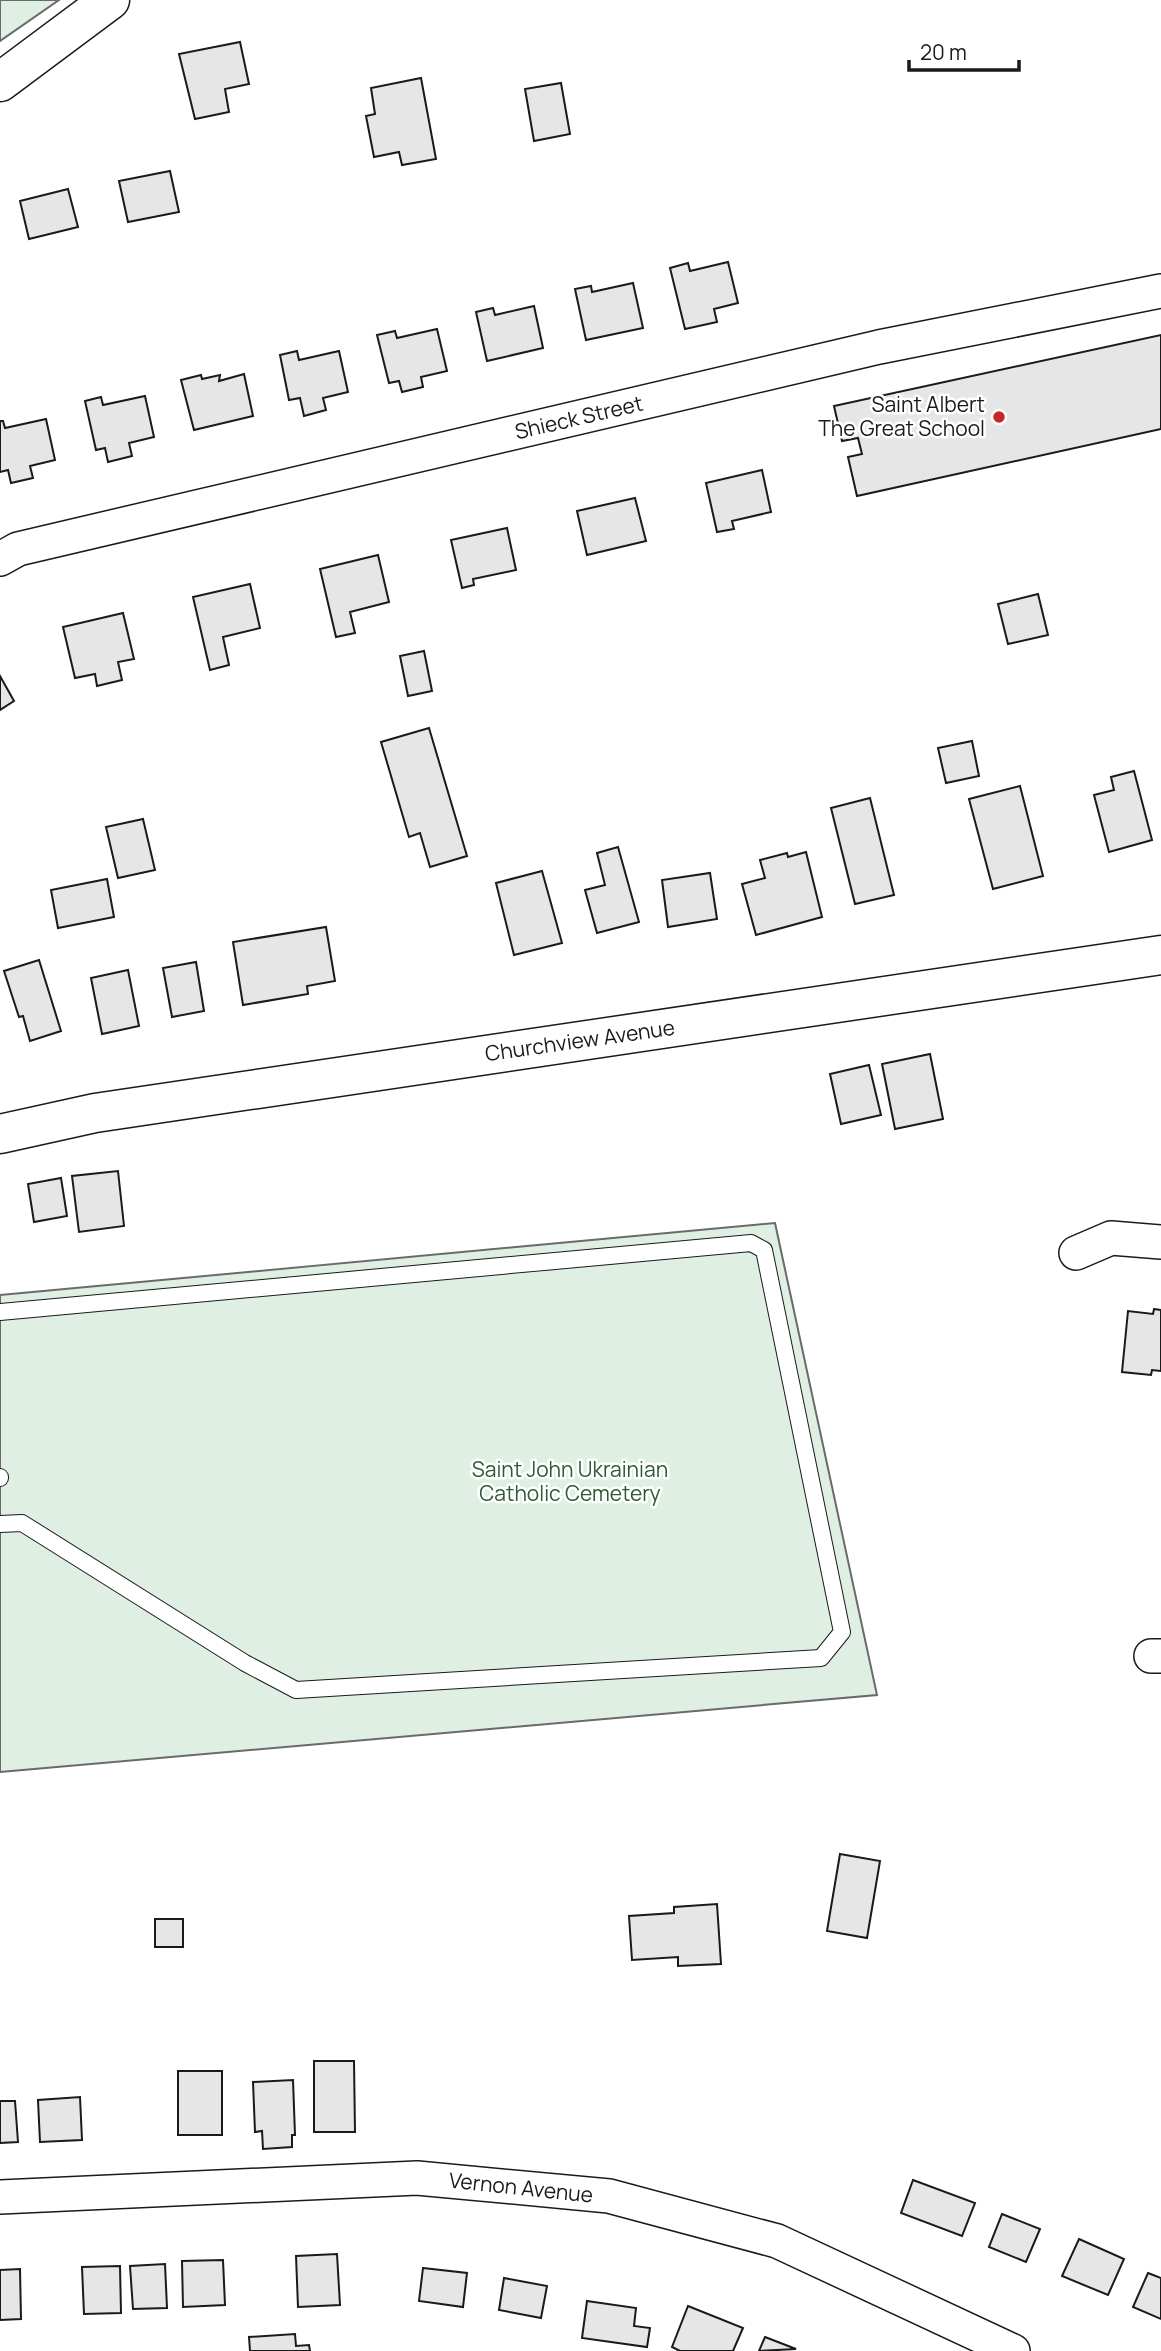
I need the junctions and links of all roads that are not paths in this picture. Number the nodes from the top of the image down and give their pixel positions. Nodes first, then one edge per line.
1 (99, 3) edge
2 (0, 82) edge
3 (1161, 291) edge
4 (0, 559) edge
5 (1161, 955) edge
6 (0, 1134) edge
7 (1161, 1242) edge
8 (1076, 1253) dead end
9 (0, 1312) edge
10 (0, 1524) edge
11 (0, 2197) edge
12 (1013, 2351) edge

1 - 2 street
3 - 4 street, Shieck Street
5 - 6 street, Churchview Avenue
7 - 8 street
9 - 10 lane
11 - 12 street, Vernon Avenue

